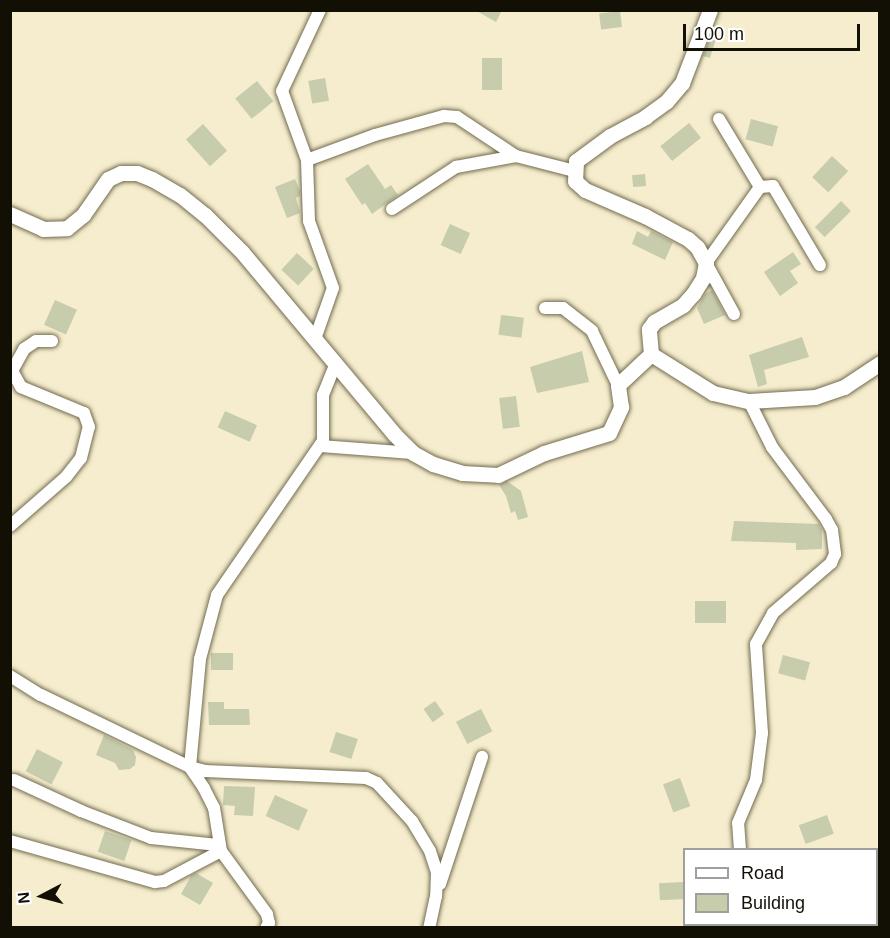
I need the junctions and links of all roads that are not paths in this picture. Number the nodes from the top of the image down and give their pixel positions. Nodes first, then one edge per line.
1 (320, 10) edge
2 (710, 10) edge
3 (719, 119) dead end
4 (516, 156) junction
5 (307, 160) junction
6 (575, 171) junction
7 (760, 187) junction
8 (392, 210) dead end
9 (10, 214) edge
10 (706, 263) junction
11 (820, 266) dead end
12 (545, 308) dead end
13 (734, 314) dead end
14 (315, 339) junction
15 (52, 341) dead end
16 (651, 354) junction
17 (336, 363) junction
18 (879, 363) edge
19 (618, 385) junction
20 (750, 401) junction
21 (320, 446) junction
22 (414, 453) junction
23 (10, 526) edge
24 (10, 676) edge
25 (482, 757) dead end
26 (190, 767) junction
27 (14, 780) dead end
28 (10, 841) edge
29 (220, 848) junction
30 (740, 848) edge
31 (436, 896) junction
32 (266, 927) edge
33 (429, 927) edge

1 - 5 street
2 - 6 street
3 - 7 street
4 - 5 street
4 - 6 street
4 - 8 street
5 - 14 street
6 - 10 street
7 - 10 street
7 - 11 street
9 - 14 street
10 - 13 street
10 - 16 street
12 - 19 street
14 - 17 street
15 - 23 street
16 - 19 street
16 - 20 street
17 - 21 street
17 - 22 street
18 - 20 street
19 - 22 street
20 - 30 street
21 - 22 street
21 - 26 street
24 - 26 street
25 - 31 street
26 - 29 street
26 - 31 street
27 - 29 street
28 - 29 street
29 - 32 street
31 - 33 street

